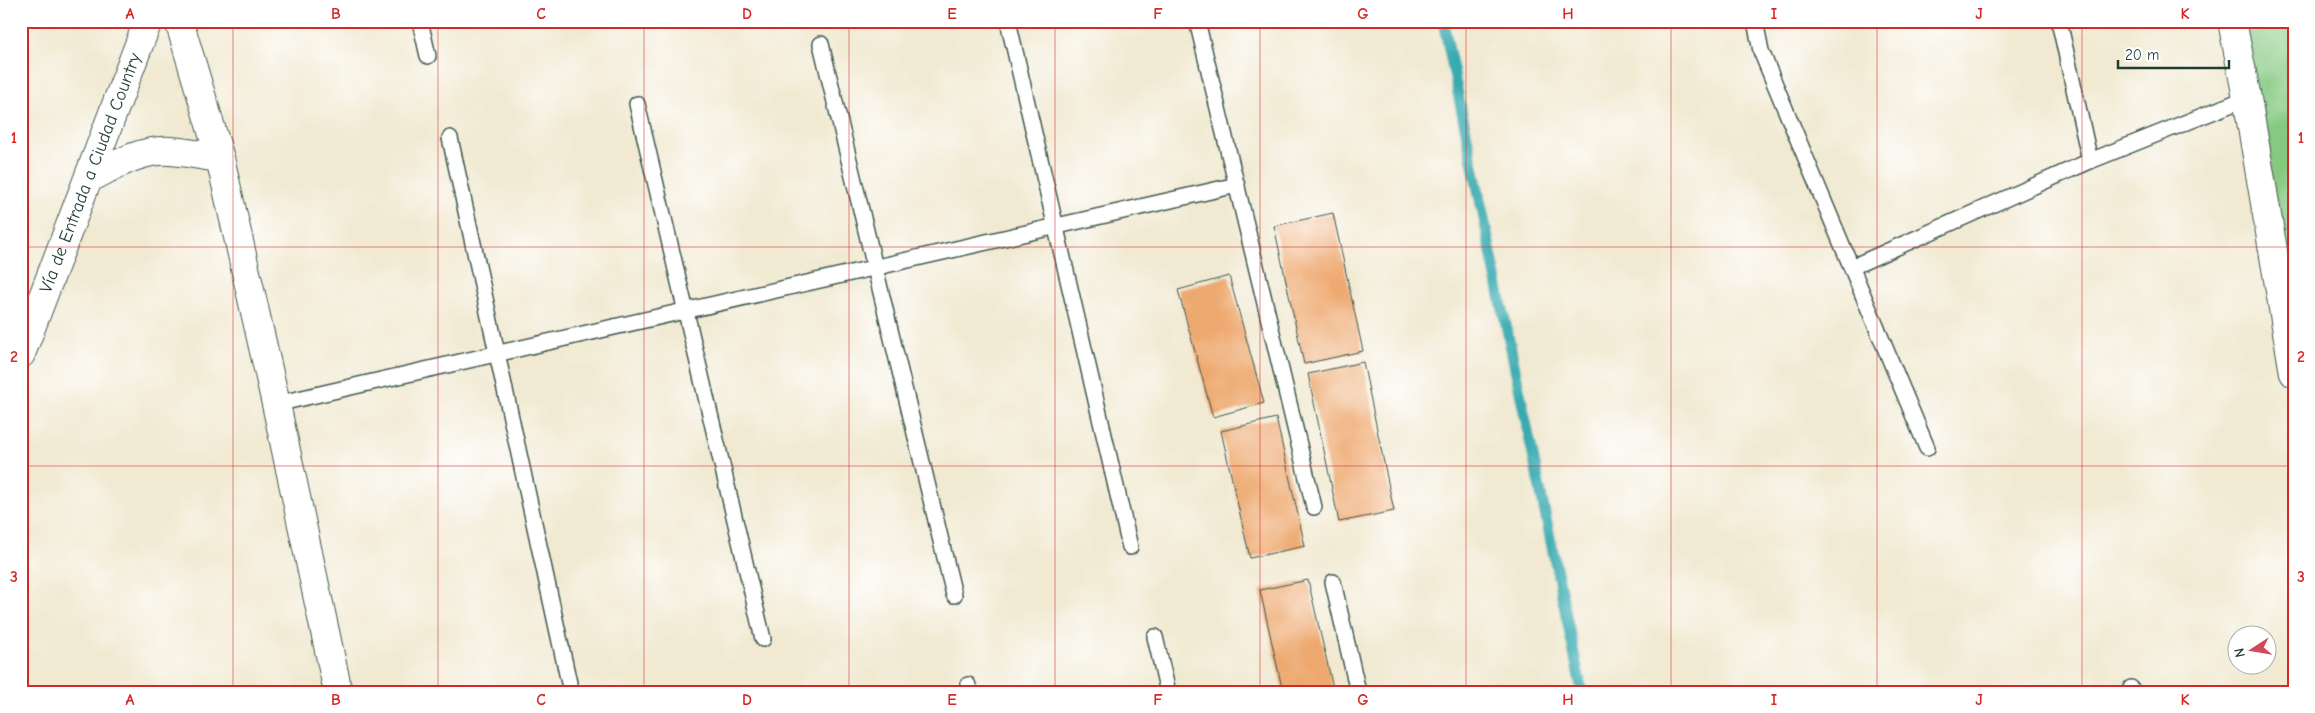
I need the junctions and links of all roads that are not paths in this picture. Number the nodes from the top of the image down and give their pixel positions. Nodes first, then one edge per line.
1 (179, 21) edge
2 (420, 21) edge
3 (1008, 21) edge
4 (1198, 21) edge
5 (1755, 21) edge
6 (2059, 21) edge
7 (2232, 21) edge
8 (143, 26) edge
9 (821, 44) dead end
10 (428, 56) dead end
11 (2248, 98) junction
12 (638, 104) dead end
13 (450, 138) dead end
14 (220, 158) junction
15 (2090, 162) junction
16 (90, 178) junction
17 (1237, 185) junction
18 (1055, 226) junction
19 (1852, 267) junction
20 (875, 268) junction
21 (686, 311) junction
22 (21, 354) edge
23 (498, 354) junction
24 (2294, 373) edge
25 (276, 404) junction
26 (1927, 448) dead end
27 (1314, 507) dead end
28 (1130, 547) dead end
29 (1333, 582) dead end
30 (954, 595) dead end
31 (1156, 637) dead end
32 (763, 639) dead end
33 (569, 683) dead end
34 (338, 692) edge
35 (1168, 692) edge
36 (1358, 692) edge

1 - 14 street
2 - 10 lane
3 - 18 lane
4 - 17 lane
5 - 19 lane
6 - 15 lane
7 - 11 street
8 - 16 street, Vía de Entrada a Ciudad Country
9 - 20 lane
11 - 15 lane
11 - 24 street
12 - 21 lane
13 - 23 lane
14 - 16 street
14 - 25 street
15 - 19 lane
16 - 22 street, Vía de Entrada a Ciudad Country
17 - 18 lane
17 - 27 lane
18 - 20 lane
18 - 28 lane
19 - 26 lane
20 - 21 lane
20 - 30 lane
21 - 23 lane
21 - 32 lane
23 - 25 lane
23 - 33 lane
25 - 34 street
29 - 36 lane
31 - 35 lane

